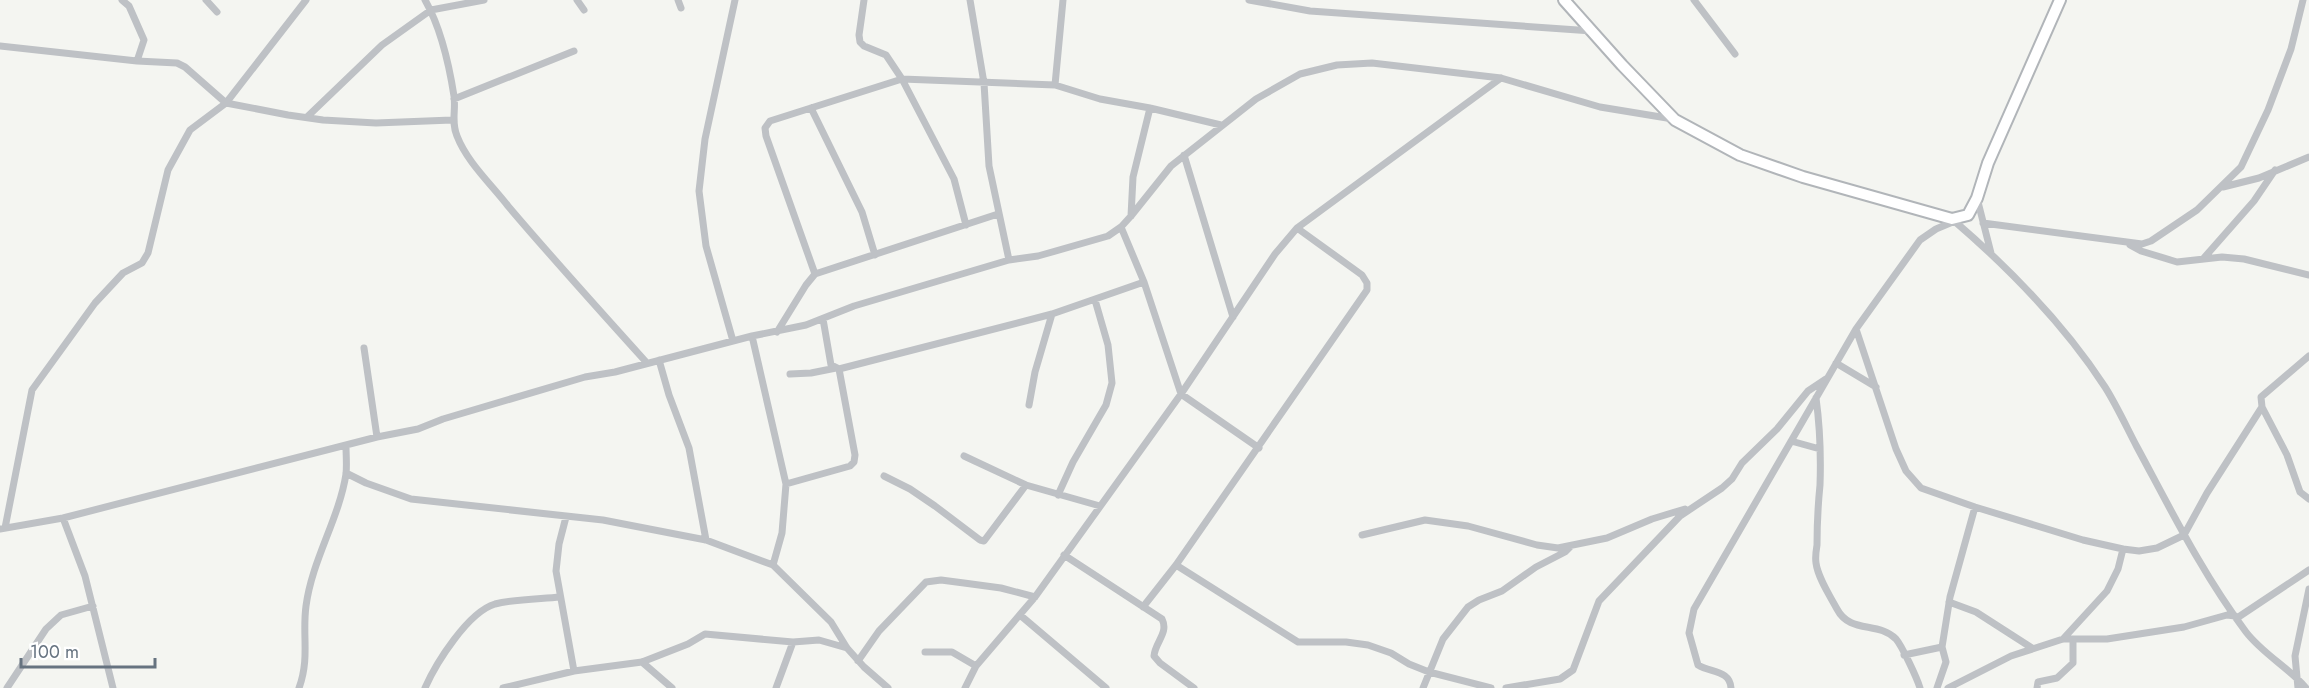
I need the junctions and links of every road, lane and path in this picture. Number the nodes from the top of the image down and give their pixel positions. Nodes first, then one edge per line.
1 (122, 0) edge
2 (206, 0) edge
3 (306, 0) edge
4 (425, 0) edge
5 (484, 0) edge
6 (577, 0) edge
7 (678, 0) edge
8 (735, 0) edge
9 (864, 0) edge
10 (970, 0) edge
11 (1063, 0) edge
12 (1250, 0) edge
13 (1564, 0) edge
14 (1694, 0) edge
15 (2060, 0) edge
16 (2303, 0) edge
17 (681, 8) dead end
18 (431, 10) junction
19 (584, 10) dead end
20 (217, 12) dead end
21 (1592, 31) junction
22 (0, 46) edge
23 (574, 51) dead end
24 (1735, 54) dead end
25 (137, 62) junction
26 (1501, 78) junction
27 (902, 79) junction
28 (984, 83) junction
29 (1055, 85) junction
30 (454, 99) junction
31 (226, 103) junction
32 (811, 108) junction
33 (1150, 108) junction
34 (307, 117) junction
35 (452, 120) junction
36 (1675, 120) junction
37 (1221, 125) junction
38 (1184, 155) junction
39 (2309, 157) edge
40 (2274, 170) junction
41 (2220, 187) junction
42 (1977, 198) junction
43 (998, 214) junction
44 (1131, 216) junction
45 (1954, 220) junction
46 (1983, 223) junction
47 (966, 225) junction
48 (1121, 227) junction
49 (1297, 228) junction
50 (2125, 243) junction
51 (875, 255) junction
52 (1991, 256) junction
53 (2203, 259) junction
54 (1009, 260) junction
55 (815, 274) junction
56 (2309, 275) edge
57 (1144, 282) junction
58 (1095, 300) junction
59 (1052, 314) junction
60 (1233, 317) junction
61 (823, 319) junction
62 (1856, 329) junction
63 (777, 332) junction
64 (752, 336) junction
65 (733, 341) junction
66 (364, 348) dead end
67 (2309, 356) edge
68 (659, 360) junction
69 (647, 363) junction
70 (1836, 363) junction
71 (837, 369) junction
72 (790, 374) dead end
73 (1827, 378) junction
74 (1876, 387) junction
75 (1181, 394) junction
76 (1816, 398) junction
77 (1029, 405) dead end
78 (2262, 407) junction
79 (377, 437) junction
80 (1791, 441) junction
81 (346, 446) junction
82 (1259, 448) junction
83 (1820, 449) junction
84 (964, 456) dead end
85 (346, 473) junction
86 (884, 476) dead end
87 (786, 484) junction
88 (1026, 486) junction
89 (1058, 495) junction
90 (2309, 499) edge
91 (1100, 506) junction
92 (1693, 507) junction
93 (1975, 507) junction
94 (566, 517) junction
95 (63, 518) junction
96 (3, 529) edge
97 (1362, 535) dead end
98 (2184, 535) junction
99 (706, 540) junction
100 (1570, 547) junction
101 (2123, 549) junction
102 (1064, 555) junction
103 (774, 565) junction
104 (1176, 565) junction
105 (2309, 570) edge
106 (2309, 589) edge
107 (560, 597) junction
108 (1035, 597) junction
109 (1949, 602) junction
110 (93, 606) junction
111 (1143, 607) junction
112 (1020, 615) junction
113 (2236, 617) junction
114 (2063, 639) junction
115 (2073, 639) junction
116 (793, 642) junction
117 (1942, 647) junction
118 (847, 648) junction
119 (2032, 648) junction
120 (925, 652) dead end
121 (1904, 655) junction
122 (858, 661) junction
123 (642, 662) junction
124 (976, 666) junction
125 (574, 671) junction
126 (1429, 672) junction
127 (2299, 679) junction
128 (2309, 681) edge
129 (8, 688) edge
130 (113, 688) edge
131 (299, 688) edge
132 (425, 688) edge
133 (503, 688) edge
134 (672, 688) edge
135 (776, 688) edge
136 (888, 688) edge
137 (965, 688) edge
138 (1106, 688) edge
139 (1194, 688) edge
140 (1423, 688) edge
141 (1491, 688) edge
142 (1506, 688) edge
143 (1731, 688) edge
144 (1920, 688) edge
145 (1936, 688) edge
146 (1948, 688) edge
147 (2037, 688) edge
148 (2298, 688) edge
149 (2306, 688) edge

1 - 25 street
2 - 20 street
3 - 31 street
4 - 18 street
5 - 18 street
6 - 19 street
7 - 17 street
8 - 65 street
9 - 27 street
10 - 28 street
11 - 29 street
12 - 21 street
13 - 21 street
14 - 24 street
15 - 42 street
16 - 41 street
18 - 30 street
18 - 34 street
21 - 36 street
22 - 25 street
23 - 30 street
25 - 31 street
26 - 36 street
26 - 37 street
26 - 49 street
27 - 28 street
27 - 32 street
27 - 47 street
28 - 29 street
28 - 43 street
29 - 33 street
30 - 35 street
31 - 34 street
31 - 96 street
32 - 51 street
32 - 55 street
33 - 37 street
33 - 44 street
34 - 35 street
35 - 69 street
36 - 45 street
37 - 38 street
38 - 44 street
38 - 60 street
39 - 40 street
40 - 41 street
40 - 53 street
41 - 50 street
42 - 45 street
42 - 46 street
43 - 47 street
43 - 54 street
44 - 48 street
45 - 52 street
45 - 62 street
46 - 50 street
46 - 52 street
47 - 51 street
48 - 54 street
48 - 57 street
49 - 60 street
49 - 82 street
50 - 53 street
51 - 55 street
52 - 98 street
53 - 56 street
54 - 61 street
55 - 63 street
57 - 58 street
57 - 75 street
58 - 59 street
58 - 89 street
59 - 71 street
59 - 77 street
60 - 75 street
61 - 63 street
61 - 71 street
62 - 70 street
62 - 74 street
63 - 64 street
64 - 65 street
64 - 87 street
65 - 68 street
66 - 79 street
67 - 78 street
68 - 69 street
68 - 99 street
69 - 79 street
70 - 73 street
70 - 74 street
71 - 72 street
71 - 87 street
73 - 76 street
73 - 92 street
74 - 93 street
75 - 82 street
75 - 91 street
76 - 80 street
76 - 83 street
78 - 90 street
78 - 98 street
79 - 81 street
80 - 83 street
80 - 143 street
81 - 85 street
81 - 95 street
82 - 104 street
83 - 121 street
84 - 88 street
85 - 94 street
85 - 131 street
86 - 88 street
87 - 103 street
88 - 89 street
89 - 91 street
91 - 102 street
92 - 100 street
92 - 142 street
93 - 101 street
93 - 109 street
94 - 99 street
94 - 107 street
95 - 96 street
95 - 110 street
97 - 100 street
98 - 101 street
98 - 113 street
99 - 103 street
100 - 126 street
101 - 114 street
102 - 108 street
102 - 111 street
103 - 118 street
104 - 111 street
104 - 126 street
105 - 113 street
106 - 127 street
107 - 125 street
107 - 132 street
108 - 112 street
108 - 122 street
109 - 117 street
109 - 119 street
110 - 129 street
110 - 130 street
111 - 139 street
112 - 124 street
112 - 138 street
113 - 115 street
113 - 127 street
114 - 115 street
114 - 119 street
115 - 147 street
116 - 118 street
116 - 123 street
116 - 135 street
117 - 121 street
117 - 145 street
118 - 122 street
119 - 146 street
120 - 124 street
121 - 144 street
122 - 136 street
123 - 125 street
123 - 134 street
124 - 137 street
125 - 133 street
126 - 140 street
126 - 141 street
127 - 128 street
127 - 148 street
127 - 149 street

